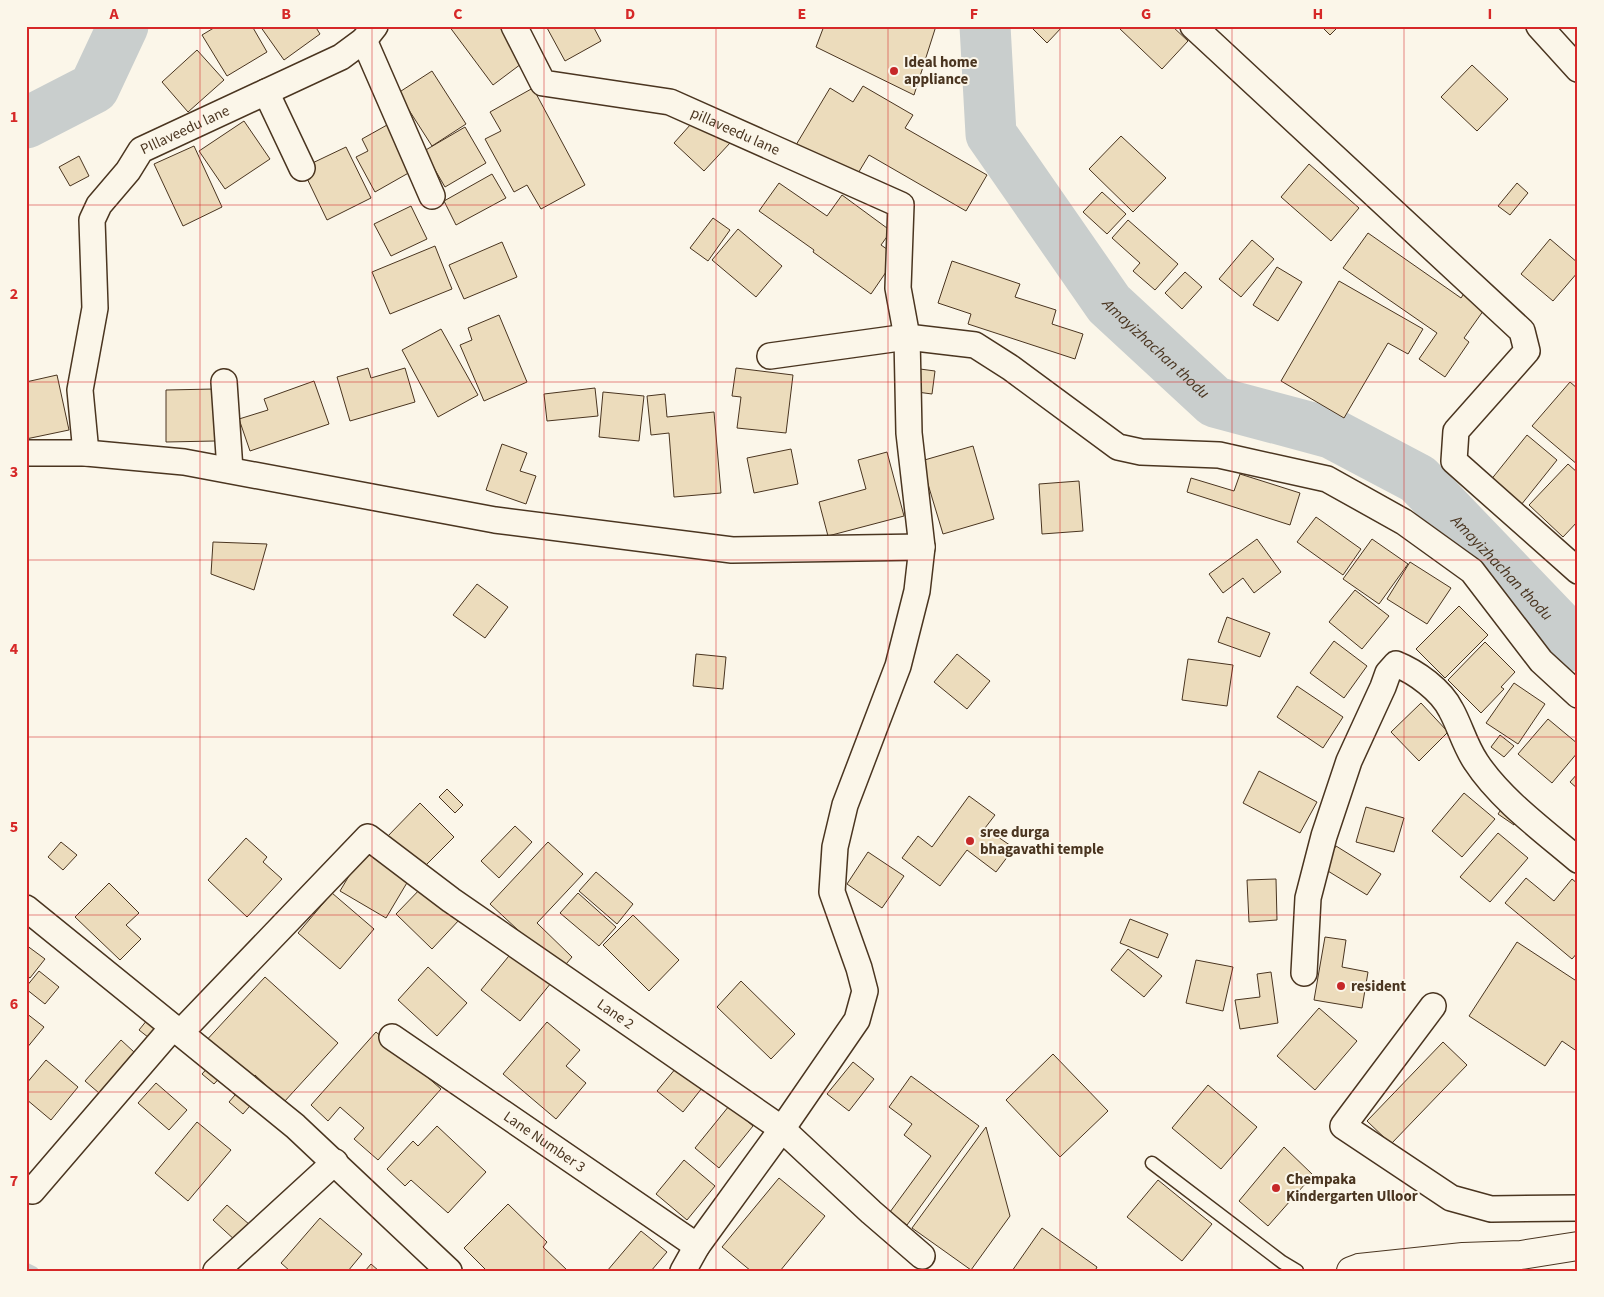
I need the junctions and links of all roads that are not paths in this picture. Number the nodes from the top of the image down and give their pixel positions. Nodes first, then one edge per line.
1 (514, 26) edge
2 (1193, 26) edge
3 (1539, 26) edge
4 (370, 33) edge
5 (1578, 69) edge
6 (266, 92) junction
7 (302, 168) dead end
8 (432, 196) dead end
9 (907, 337) junction
10 (770, 356) dead end
11 (224, 382) dead end
12 (26, 453) edge
13 (86, 453) junction
14 (230, 470) junction
15 (922, 547) junction
16 (1578, 571) edge
17 (1578, 695) edge
18 (1578, 860) edge
19 (26, 908) edge
20 (1304, 973) dead end
21 (1434, 1006) dead end
22 (177, 1030) junction
23 (392, 1036) dead end
24 (782, 1128) junction
25 (335, 1162) junction
26 (1152, 1163) dead end
27 (32, 1192) dead end
28 (1578, 1208) edge
29 (697, 1246) junction
30 (1578, 1246) edge
31 (922, 1256) dead end
32 (216, 1271) edge
33 (449, 1271) edge
34 (682, 1271) edge
35 (1297, 1271) edge
36 (1351, 1271) edge

1 - 9 street, pillaveedu lane
2 - 16 street
3 - 5 street
4 - 6 street, PIllaveedu lane
4 - 8 street
6 - 7 street
6 - 13 street, PIllaveedu lane
9 - 10 street
9 - 15 street
9 - 17 street
11 - 14 street
12 - 13 street
13 - 14 street
14 - 15 street
15 - 24 street
18 - 20 street
19 - 22 street
21 - 28 street
22 - 24 street, Lane 2
22 - 25 street
22 - 27 street
23 - 29 street, Lane Number 3
24 - 29 street
24 - 31 street, Lane 2
25 - 32 street
25 - 33 street
26 - 35 lane
29 - 34 street
30 - 36 main road

